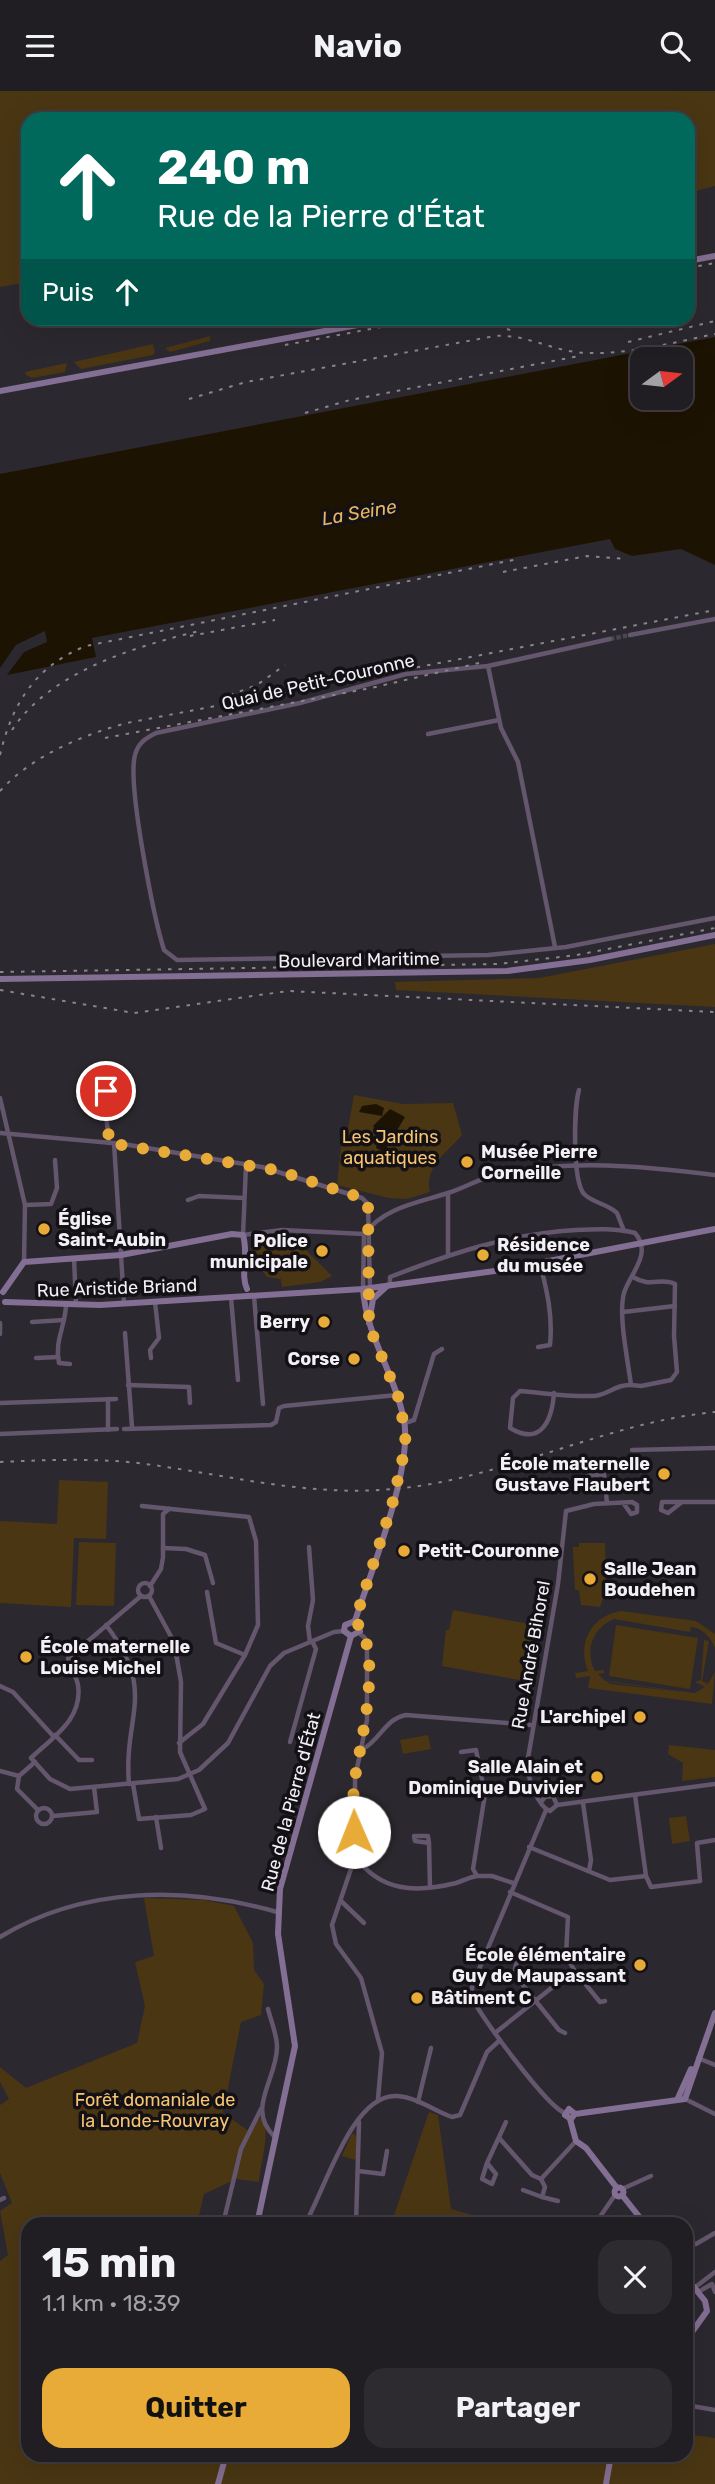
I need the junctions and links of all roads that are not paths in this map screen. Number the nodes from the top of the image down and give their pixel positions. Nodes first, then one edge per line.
1 (715, 256) edge
2 (695, 260) edge
3 (352, 326) edge
4 (0, 391) edge
5 (715, 619) edge
6 (630, 635) tunnel mouth
7 (610, 639) tunnel mouth
8 (488, 666) junction
9 (499, 720) junction
10 (428, 734) dead end
11 (715, 918) edge
12 (715, 935) edge
13 (555, 947) junction
14 (0, 979) edge
15 (579, 1090) dead end
16 (112, 1091) dead end
17 (0, 1098) edge
18 (0, 1133) edge
19 (9, 1133) junction
20 (112, 1143) junction
21 (55, 1160) dead end
22 (577, 1164) junction
23 (246, 1165) junction
24 (715, 1175) edge
25 (448, 1193) junction
26 (244, 1198) junction
27 (188, 1201) dead end
28 (25, 1205) junction
29 (715, 1229) edge
30 (624, 1231) junction
31 (365, 1232) junction
32 (243, 1235) junction
33 (640, 1244) junction
34 (121, 1255) junction
35 (448, 1255) junction
36 (74, 1258) junction
37 (24, 1262) junction
38 (540, 1262) junction
39 (633, 1277) junction
40 (389, 1286) junction
41 (1, 1288) edge
42 (366, 1288) junction
43 (247, 1289) junction
44 (256, 1296) junction
45 (231, 1297) junction
46 (155, 1301) junction
47 (66, 1304) junction
48 (124, 1304) junction
49 (2, 1305) edge
50 (76, 1305) junction
51 (675, 1306) junction
52 (624, 1312) junction
53 (64, 1320) junction
54 (370, 1321) junction
55 (32, 1322) dead end
56 (0, 1323) edge
57 (125, 1333) dead end
58 (0, 1334) edge
59 (538, 1347) dead end
60 (442, 1349) dead end
61 (36, 1357) dead end
62 (58, 1357) junction
63 (151, 1358) dead end
64 (70, 1364) dead end
65 (238, 1380) dead end
66 (128, 1385) junction
67 (631, 1385) junction
68 (554, 1394) junction
69 (398, 1395) junction
70 (108, 1399) junction
71 (116, 1399) dead end
72 (0, 1403) edge
73 (190, 1403) dead end
74 (263, 1404) dead end
75 (405, 1423) junction
76 (132, 1427) junction
77 (117, 1429) dead end
78 (124, 1429) dead end
79 (108, 1430) junction
80 (0, 1434) edge
81 (715, 1448) edge
82 (632, 1450) dead end
83 (587, 1476) dead end
84 (682, 1502) junction
85 (715, 1502) edge
86 (607, 1503) junction
87 (624, 1504) dead end
88 (142, 1506) dead end
89 (170, 1508) junction
90 (309, 1547) dead end
91 (163, 1548) junction
92 (213, 1583) dead end
93 (150, 1586) junction
94 (207, 1592) dead end
95 (149, 1596) junction
96 (141, 1597) junction
97 (355, 1621) junction
98 (106, 1625) junction
99 (344, 1631) junction
100 (359, 1633) junction
101 (351, 1636) junction
102 (311, 1641) junction
103 (244, 1655) junction
104 (0, 1686) edge
105 (531, 1725) junction
106 (55, 1736) junction
107 (179, 1742) junction
108 (290, 1742) dead end
109 (363, 1749) junction
110 (461, 1752) dead end
111 (92, 1760) dead end
112 (35, 1762) junction
113 (0, 1771) edge
114 (190, 1774) junction
115 (19, 1776) junction
116 (131, 1784) junction
117 (715, 1784) edge
118 (94, 1787) junction
119 (635, 1794) junction
120 (542, 1801) junction
121 (583, 1803) junction
122 (557, 1805) junction
123 (38, 1810) junction
124 (546, 1810) junction
125 (53, 1816) junction
126 (156, 1817) junction
127 (715, 1840) edge
128 (429, 1843) dead end
129 (161, 1847) dead end
130 (529, 1847) junction
131 (355, 1856) junction
132 (589, 1871) junction
133 (646, 1875) junction
134 (477, 1876) junction
135 (513, 1883) junction
136 (430, 1887) junction
137 (510, 1892) junction
138 (341, 1901) junction
139 (277, 1912) junction
140 (364, 1923) dead end
141 (0, 1937) edge
142 (519, 1951) dead end
143 (574, 1970) junction
144 (536, 2000) junction
145 (605, 2001) dead end
146 (268, 2009) dead end
147 (715, 2013) edge
148 (495, 2033) junction
149 (565, 2033) dead end
150 (500, 2040) junction
151 (431, 2048) dead end
152 (697, 2058) junction
153 (715, 2064) edge
154 (682, 2095) junction
155 (378, 2099) junction
156 (418, 2102) junction
157 (261, 2108) junction
158 (715, 2114) edge
159 (570, 2115) junction
160 (360, 2118) junction
161 (506, 2122) dead end
162 (275, 2137) junction
163 (500, 2140) junction
164 (576, 2141) junction
165 (387, 2151) dead end
166 (487, 2163) dead end
167 (358, 2171) junction
168 (651, 2176) dead end
169 (541, 2179) junction
170 (523, 2189) dead end
171 (619, 2192) junction
172 (542, 2197) junction
173 (558, 2201) dead end
174 (225, 2217) edge
175 (258, 2217) edge
176 (308, 2217) edge
177 (356, 2217) edge
178 (600, 2217) edge
179 (639, 2217) edge
180 (715, 2233) edge
181 (693, 2243) edge
182 (715, 2272) edge
183 (693, 2286) edge
184 (696, 2290) junction
185 (715, 2292) edge
186 (693, 2331) edge
187 (693, 2407) edge
188 (715, 2410) edge
189 (224, 2462) edge
190 (610, 2462) edge
191 (218, 2484) edge
192 (606, 2484) edge

1 - 2 street
3 - 4 street
5 - 6 street
7 - 8 street, Quai de Petit-Couronne
8 - 9 street
8 - 13 street, Quai de Petit-Couronne
9 - 10 street
9 - 13 street
11 - 13 street
12 - 14 street, Boulevard Maritime
15 - 22 street
16 - 20 street
17 - 19 street
18 - 19 street
19 - 20 street
19 - 28 street
20 - 23 street
20 - 34 street
21 - 28 street
22 - 24 street
22 - 25 street
22 - 30 street
23 - 26 street
23 - 31 street
25 - 31 street
25 - 35 street
26 - 27 street
26 - 32 street
28 - 37 street
29 - 33 street, Rue Aristide Briand
30 - 33 street
30 - 35 street
31 - 32 street
31 - 42 street
32 - 34 street
32 - 43 street
33 - 38 street, Rue Aristide Briand
33 - 39 street
34 - 36 street
34 - 48 street
35 - 40 street
36 - 37 street
36 - 50 street
37 - 41 street
38 - 40 street, Rue Aristide Briand
38 - 59 street
39 - 51 street
39 - 52 street
40 - 42 street, Rue Aristide Briand
40 - 54 street
41 - 49 street
42 - 44 street, Rue Aristide Briand
42 - 54 street
43 - 44 street
43 - 45 street
44 - 45 street, Rue Aristide Briand
44 - 74 street
45 - 46 street, Rue Aristide Briand
45 - 65 street
46 - 48 street, Rue Aristide Briand
46 - 63 street
47 - 49 street, Rue Aristide Briand
47 - 50 street, Rue Aristide Briand
47 - 53 street
48 - 50 street, Rue Aristide Briand
51 - 52 street
51 - 67 street
52 - 67 street
53 - 55 street
53 - 62 street
54 - 69 street
56 - 58 street
57 - 66 street
60 - 75 street
61 - 62 street
62 - 64 street
66 - 73 street
66 - 76 street
67 - 68 street
68 - 68 street
69 - 75 street
69 - 76 street
70 - 71 street
70 - 72 street
70 - 79 street
75 - 97 street
76 - 78 street
77 - 79 street
79 - 80 street
81 - 82 street
83 - 86 street
84 - 84 street
84 - 85 street
86 - 87 street
86 - 105 street, Rue André Bihorel
88 - 89 street
89 - 91 street
89 - 103 street
90 - 102 street
91 - 92 street
91 - 93 street
93 - 95 street
93 - 96 street
94 - 103 street
95 - 96 street
95 - 107 street
96 - 98 street
97 - 99 street
97 - 100 street
98 - 106 street
98 - 116 street
99 - 101 street
99 - 102 street
100 - 101 street
100 - 109 street
101 - 139 street, Rue de la Pierre d'État
102 - 108 street
102 - 114 street
103 - 107 street
104 - 106 street
105 - 109 street
105 - 120 street, Rue André Bihorel
106 - 111 street
106 - 112 street
107 - 114 street
109 - 131 street
110 - 134 street
112 - 115 street
112 - 118 street
113 - 115 street
114 - 116 street
114 - 126 street
115 - 123 street
116 - 118 street
116 - 126 street
117 - 119 street
118 - 125 street
119 - 121 street
119 - 133 street
120 - 122 street
120 - 124 street
121 - 122 street
121 - 132 street
122 - 124 street
123 - 125 street
123 - 125 street
124 - 130 street
126 - 129 street
127 - 133 street
128 - 136 street
130 - 132 street
130 - 135 street
131 - 136 street
131 - 138 street
132 - 133 street
134 - 135 street
134 - 136 street
135 - 137 street
137 - 143 street
137 - 148 street
138 - 140 street
138 - 155 street
139 - 141 street
139 - 162 street, Rue de la Pierre d'État
142 - 144 street
143 - 144 street
143 - 145 street
144 - 148 street
144 - 149 street
146 - 157 street
147 - 152 street
148 - 150 street
150 - 156 street
150 - 159 street
151 - 156 street
152 - 153 street
152 - 154 street
154 - 158 street
154 - 159 street
155 - 156 street
155 - 160 street
157 - 162 street
157 - 174 street
159 - 164 street
160 - 167 street
160 - 176 street
161 - 163 street
162 - 175 street, Rue de la Pierre d'État
163 - 166 street
163 - 169 street
164 - 169 street
164 - 171 street
165 - 167 street
167 - 177 street
168 - 171 street
169 - 172 street
170 - 172 street
171 - 178 street
171 - 179 street
172 - 173 street
180 - 181 street
182 - 184 street
183 - 184 street
184 - 185 street
184 - 186 street
187 - 188 street
189 - 191 street
190 - 192 street

